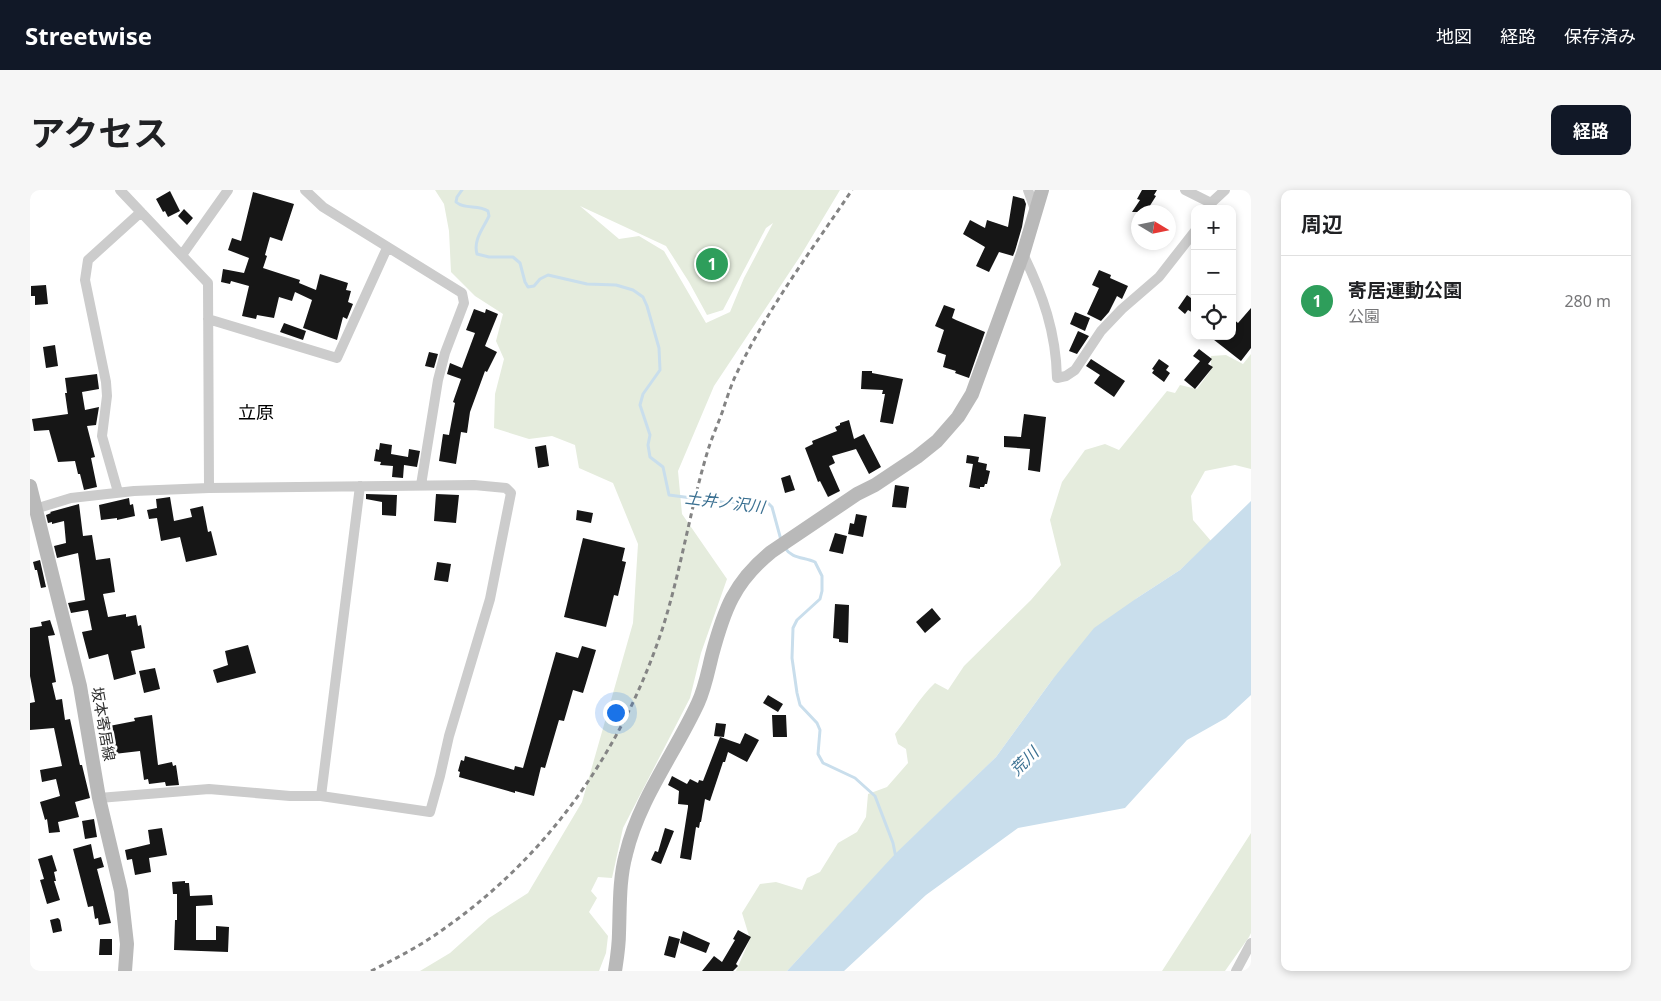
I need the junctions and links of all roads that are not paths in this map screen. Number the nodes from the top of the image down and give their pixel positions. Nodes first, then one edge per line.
1 (120, 190) edge
2 (228, 190) edge
3 (304, 190) edge
4 (1028, 190) edge
5 (1042, 190) edge
6 (1185, 190) edge
7 (1225, 190) edge
8 (1208, 205) edge
9 (1210, 205) edge
10 (141, 212) junction
11 (1036, 212) junction
12 (1191, 237) edge
13 (388, 248) junction
14 (1023, 254) junction
15 (182, 255) junction
16 (208, 319) junction
17 (420, 484) junction
18 (360, 486) junction
19 (209, 488) junction
20 (118, 492) junction
21 (32, 498) edge
22 (321, 796) junction
23 (100, 798) junction
24 (1251, 942) edge
25 (125, 971) edge
26 (615, 971) edge
27 (1236, 971) edge

1 - 10 street
2 - 15 street
3 - 13 street
4 - 11 street
5 - 11 street
6 - 8 street
7 - 9 street
10 - 15 street
10 - 20 street
11 - 14 street
12 - 14 street
13 - 16 street
13 - 17 street
14 - 26 street
15 - 16 street
16 - 19 street
17 - 18 street
17 - 22 street
18 - 19 street
18 - 22 street
19 - 20 street
20 - 21 street
21 - 23 street, 坂本寄居線
22 - 23 street
23 - 25 street, 坂本寄居線
24 - 27 street

